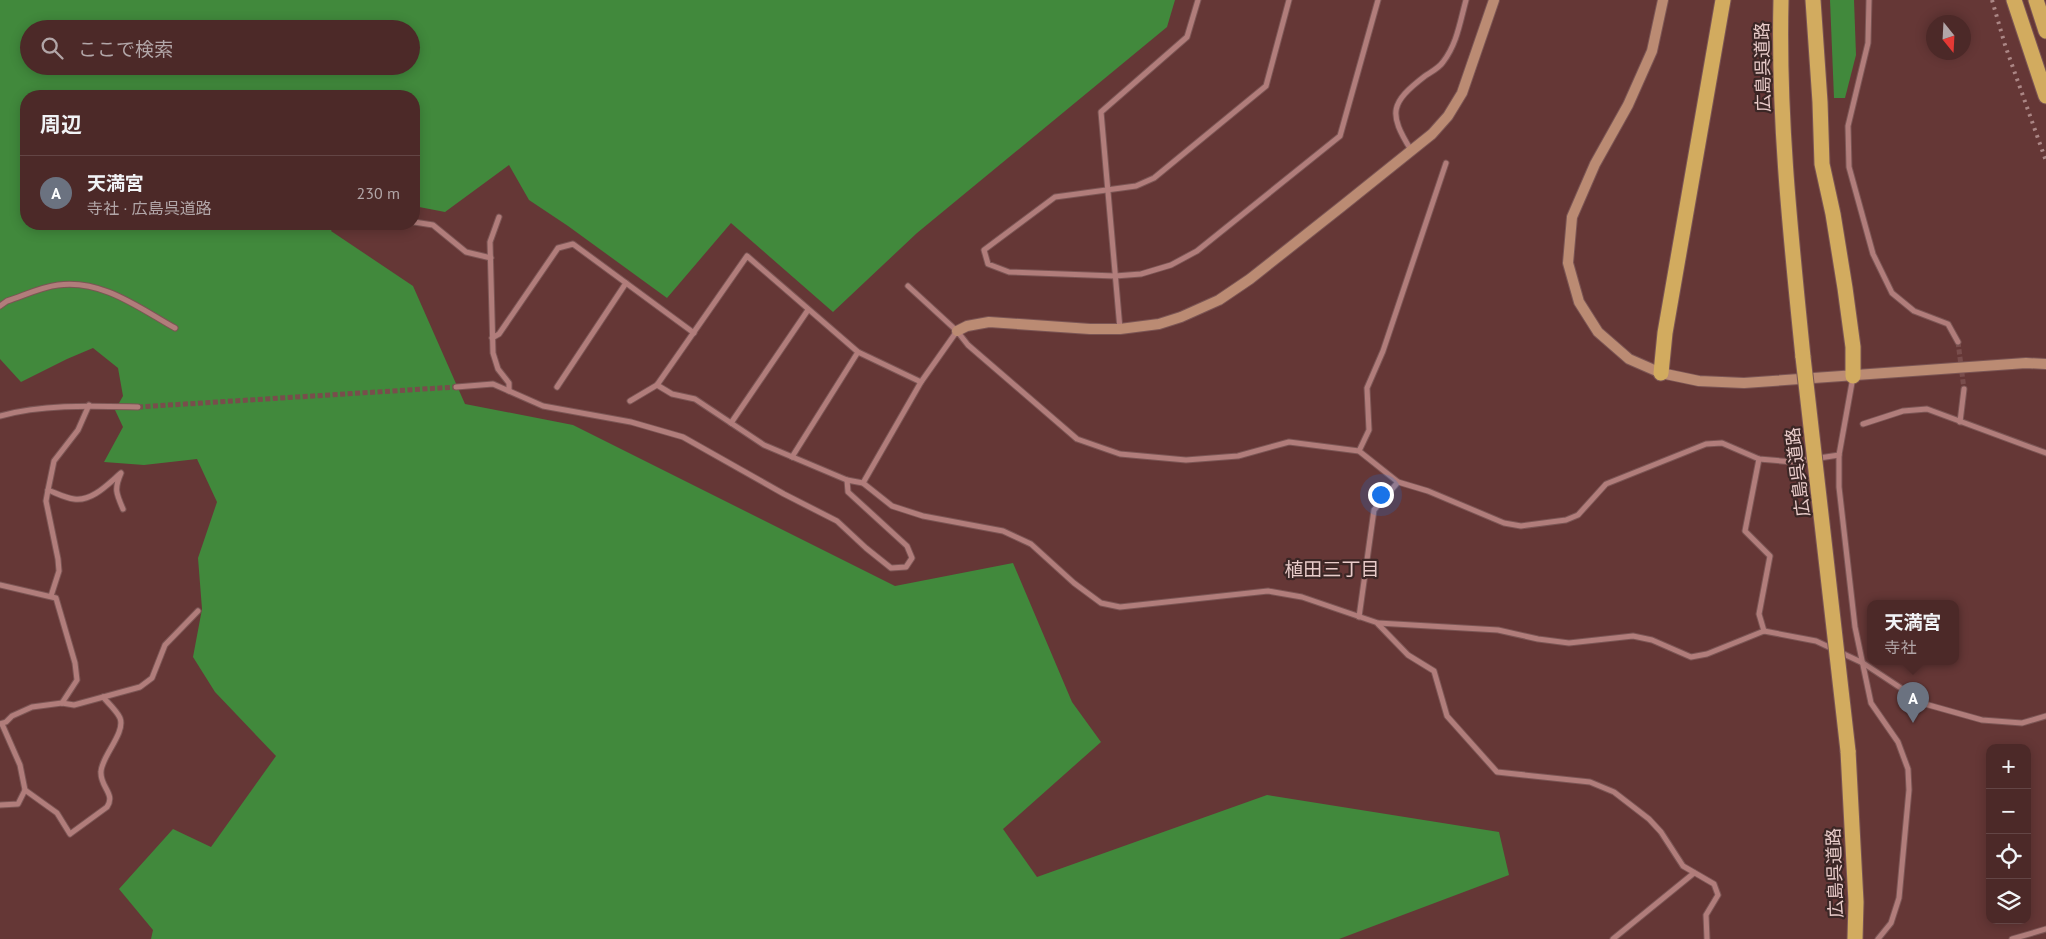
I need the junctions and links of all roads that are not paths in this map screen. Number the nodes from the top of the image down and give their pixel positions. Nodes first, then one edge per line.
1 (1198, 0) edge
2 (1289, 0) edge
3 (1378, 0) edge
4 (1466, 0) edge
5 (1494, 0) edge
6 (1663, 0) edge
7 (1723, 0) edge
8 (1781, 0) edge
9 (1813, 0) edge
10 (1869, 0) edge
11 (2014, 0) edge
12 (2036, 0) edge
13 (2046, 31) edge
14 (2046, 96) edge
15 (1411, 150) junction
16 (1446, 163) dead end
17 (1107, 190) junction
18 (499, 217) dead end
19 (420, 223) edge
20 (491, 258) junction
21 (1115, 276) junction
22 (626, 283) junction
23 (908, 286) dead end
24 (0, 306) edge
25 (808, 310) junction
26 (175, 328) dead end
27 (1120, 329) junction
28 (956, 331) junction
29 (694, 332) junction
30 (492, 338) junction
31 (1958, 342) tunnel mouth
32 (858, 352) junction
33 (2046, 364) edge
34 (1661, 373) junction
35 (1853, 376) junction
36 (922, 382) junction
37 (657, 385) junction
38 (456, 387) tunnel mouth
39 (557, 387) dead end
40 (1964, 389) tunnel mouth
41 (510, 391) junction
42 (630, 401) dead end
43 (90, 406) junction
44 (138, 407) tunnel mouth
45 (0, 416) edge
46 (1960, 422) junction
47 (731, 423) junction
48 (1863, 424) dead end
49 (1359, 451) junction
50 (2046, 453) edge
51 (1839, 455) junction
52 (792, 457) junction
53 (1759, 459) junction
54 (847, 480) junction
55 (1398, 482) junction
56 (863, 483) junction
57 (48, 490) junction
58 (124, 510) dead end
59 (0, 585) edge
60 (51, 596) junction
61 (198, 611) dead end
62 (1359, 617) junction
63 (1378, 623) junction
64 (1764, 631) junction
65 (1863, 663) junction
66 (103, 696) junction
67 (62, 703) junction
68 (2046, 716) edge
69 (1, 724) edge
70 (25, 790) junction
71 (0, 804) edge
72 (1694, 873) junction
73 (2046, 928) edge
74 (1613, 939) edge
75 (1707, 939) edge
76 (1856, 939) edge
77 (1878, 939) edge
78 (2012, 939) edge

1 - 17 street
2 - 17 street
3 - 21 street
4 - 15 street
5 - 15 street
6 - 34 street
7 - 34 highway
8 - 76 highway, 広島呉道路, bridge
9 - 35 highway
10 - 31 street
11 - 14 highway
12 - 13 highway
15 - 27 street
16 - 49 street
17 - 21 street
17 - 21 street
18 - 20 street
19 - 20 street
20 - 30 street
21 - 27 street
22 - 29 street
22 - 30 street
22 - 39 street
23 - 28 street
24 - 26 street
25 - 29 street
25 - 32 street
25 - 47 street
27 - 28 street
28 - 36 street
28 - 49 street
29 - 37 street
30 - 41 street
32 - 36 street
32 - 52 street
33 - 35 street
34 - 35 street
35 - 51 street
36 - 56 street
37 - 42 street
37 - 47 street
38 - 41 street
40 - 46 street
41 - 54 street
43 - 44 street
43 - 45 street
43 - 57 street
46 - 48 street
46 - 50 street
47 - 52 street
49 - 55 street
51 - 53 street
51 - 65 street
52 - 54 street
53 - 55 street
53 - 64 street
54 - 56 street
55 - 62 street
56 - 62 street
57 - 58 street
57 - 60 street
59 - 60 street
60 - 67 street
61 - 66 street
62 - 63 street
63 - 64 street
63 - 72 street
64 - 65 street
65 - 68 street
65 - 77 street
66 - 67 street
66 - 70 street
67 - 69 street
69 - 70 street
70 - 71 street
72 - 74 street
72 - 75 street
73 - 78 street

